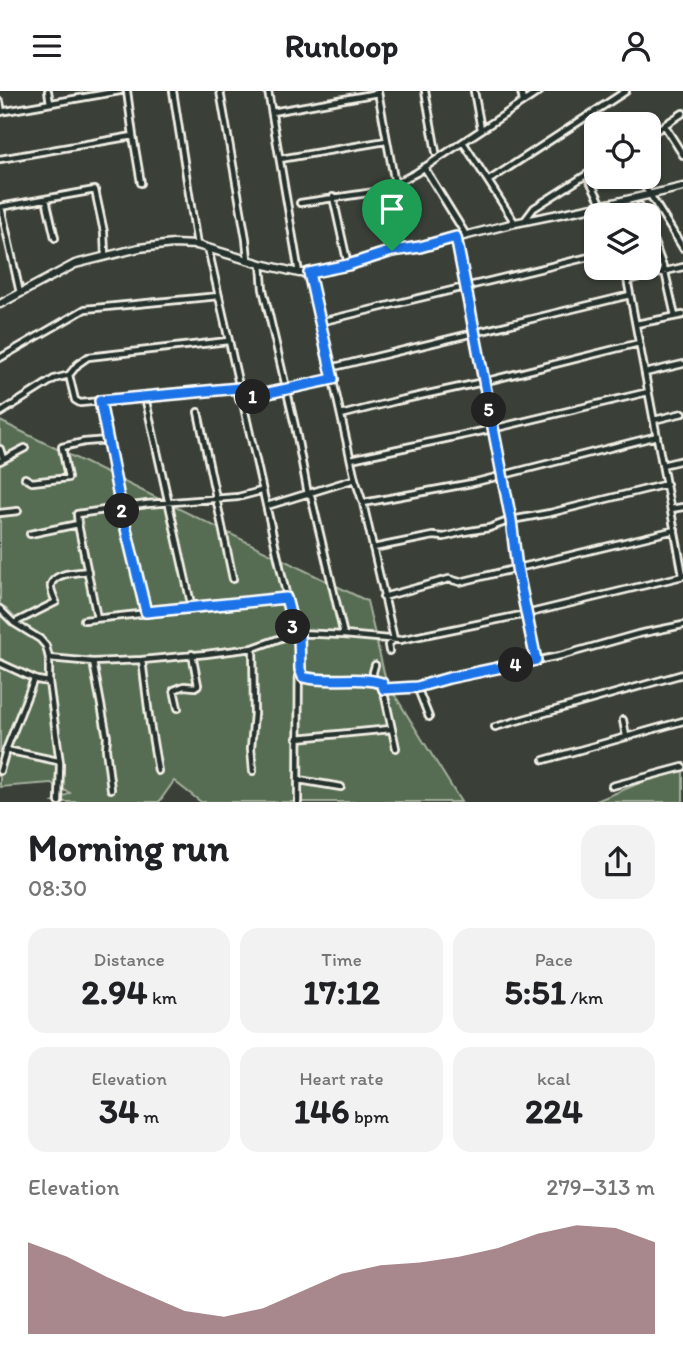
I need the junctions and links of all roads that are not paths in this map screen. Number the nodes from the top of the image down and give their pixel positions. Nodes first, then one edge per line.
1 (48, 91) edge
2 (120, 91) edge
3 (127, 91) edge
4 (173, 91) edge
5 (220, 91) edge
6 (268, 91) edge
7 (425, 91) edge
8 (474, 91) edge
9 (521, 91) edge
10 (540, 91) edge
11 (626, 91) edge
12 (378, 92) edge
13 (0, 102) edge
14 (523, 102) junction
15 (50, 103) junction
16 (1, 112) edge
17 (272, 112) junction
18 (683, 113) edge
19 (664, 125) junction
20 (661, 127) edge
21 (481, 129) junction
22 (133, 136) junction
23 (386, 141) junction
24 (463, 142) junction
25 (436, 152) dead end
26 (683, 155) edge
27 (0, 159) edge
28 (280, 159) junction
29 (424, 167) junction
30 (584, 176) edge
31 (488, 181) junction
32 (141, 183) dead end
33 (395, 184) junction
34 (683, 187) edge
35 (647, 189) edge
36 (381, 191) junction
37 (651, 195) junction
38 (333, 197) junction
39 (46, 199) junction
40 (300, 203) dead end
41 (613, 203) edge
42 (0, 207) edge
43 (584, 209) edge
44 (524, 221) junction
45 (515, 223) junction
46 (466, 235) junction
47 (456, 237) junction
48 (55, 238) dead end
49 (198, 245) junction
50 (208, 248) junction
51 (683, 248) edge
52 (392, 251) junction
53 (105, 255) junction
54 (584, 258) edge
55 (248, 259) junction
56 (661, 261) edge
57 (261, 264) junction
58 (348, 265) junction
59 (683, 267) edge
60 (665, 272) junction
61 (299, 273) junction
62 (309, 273) junction
63 (661, 273) edge
64 (628, 280) edge
65 (466, 286) junction
66 (20, 293) junction
67 (630, 295) junction
68 (219, 296) junction
69 (0, 304) edge
70 (683, 315) edge
71 (676, 316) junction
72 (320, 322) junction
73 (636, 324) junction
74 (474, 333) junction
75 (228, 341) junction
76 (639, 343) junction
77 (0, 358) edge
78 (683, 364) edge
79 (330, 368) junction
80 (645, 373) junction
81 (69, 375) junction
82 (333, 379) junction
83 (483, 382) junction
84 (239, 388) junction
85 (286, 390) junction
86 (648, 392) junction
87 (145, 397) junction
88 (241, 399) junction
89 (100, 401) junction
90 (198, 412) dead end
91 (0, 413) edge
92 (683, 413) edge
93 (341, 415) junction
94 (654, 420) junction
95 (492, 429) junction
96 (657, 436) junction
97 (108, 440) junction
98 (25, 448) dead end
99 (0, 449) edge
100 (351, 459) junction
101 (1, 460) edge
102 (683, 460) edge
103 (662, 465) junction
104 (502, 475) junction
105 (25, 478) dead end
106 (355, 479) junction
107 (667, 484) junction
108 (261, 491) junction
109 (309, 494) junction
110 (216, 499) junction
111 (169, 502) junction
112 (363, 503) junction
113 (267, 506) junction
114 (683, 507) edge
115 (121, 508) junction
116 (671, 509) junction
117 (18, 511) dead end
118 (0, 513) edge
119 (511, 520) junction
120 (78, 524) junction
121 (675, 530) junction
122 (30, 534) dead end
123 (373, 548) junction
124 (681, 556) edge
125 (517, 568) junction
126 (88, 571) junction
127 (683, 575) edge
128 (233, 579) dead end
129 (383, 597) junction
130 (286, 598) junction
131 (192, 608) junction
132 (0, 609) edge
133 (146, 612) junction
134 (526, 614) junction
135 (97, 618) junction
136 (84, 620) dead end
137 (14, 623) junction
138 (683, 625) edge
139 (297, 633) junction
140 (344, 635) junction
141 (394, 639) junction
142 (253, 647) junction
143 (389, 651) dead end
144 (192, 654) junction
145 (49, 658) junction
146 (142, 660) junction
147 (536, 660) junction
148 (93, 662) junction
149 (0, 663) edge
150 (375, 665) dead end
151 (300, 669) junction
152 (683, 674) edge
153 (34, 679) junction
154 (373, 680) junction
155 (49, 682) junction
156 (417, 687) junction
157 (384, 689) junction
158 (178, 708) dead end
159 (429, 717) dead end
160 (623, 720) dead end
161 (683, 721) edge
162 (495, 727) dead end
163 (391, 729) junction
164 (626, 736) junction
165 (298, 738) junction
166 (396, 748) dead end
167 (6, 750) junction
168 (544, 760) dead end
169 (60, 764) junction
170 (683, 767) edge
171 (0, 771) edge
172 (158, 771) dead end
173 (253, 771) dead end
174 (299, 779) junction
175 (612, 786) dead end
176 (341, 787) dead end
177 (111, 789) dead end
178 (59, 802) edge
179 (298, 802) edge

1 - 15 street
2 - 15 street
3 - 22 street
4 - 49 street
5 - 55 street
6 - 17 street
7 - 25 street
8 - 21 street
9 - 14 street
10 - 14 street
11 - 31 street
12 - 17 street
12 - 23 street
13 - 16 street
14 - 21 street
15 - 16 street
17 - 28 street
18 - 19 street
19 - 20 street
19 - 26 street
21 - 24 street
22 - 27 street
22 - 32 street
23 - 28 street
23 - 33 street
24 - 29 street
24 - 31 street
28 - 61 street
29 - 33 street
29 - 46 street
30 - 44 street
31 - 45 street
33 - 36 street
34 - 37 street
35 - 37 street
36 - 38 street
36 - 52 street
37 - 41 street
37 - 51 street
38 - 40 street
38 - 58 street
39 - 42 street
39 - 48 street
39 - 53 street
42 - 66 street
43 - 44 street
44 - 45 street
45 - 46 street
46 - 47 street
47 - 52 street
47 - 65 street
49 - 50 street
49 - 53 street
50 - 55 street
50 - 68 street
52 - 58 street
53 - 66 street
54 - 65 street
55 - 57 street
56 - 60 street
57 - 61 street
57 - 85 street
58 - 62 street
59 - 60 street
60 - 63 street
60 - 71 street
61 - 62 street
62 - 72 street
64 - 67 street
65 - 72 street
65 - 74 street
66 - 69 street
67 - 73 street
67 - 74 street
68 - 75 street
68 - 77 street
70 - 71 street
71 - 73 street
72 - 79 street
73 - 76 street
74 - 79 street
74 - 83 street
75 - 81 street
75 - 84 street
76 - 80 street
76 - 83 street
78 - 80 street
79 - 82 street
80 - 86 street
81 - 89 street
81 - 91 street
82 - 85 street
82 - 93 street
83 - 93 street
83 - 95 street
84 - 87 street
84 - 88 street
85 - 88 street
85 - 109 street
86 - 94 street
86 - 95 street
87 - 89 street
87 - 111 street
88 - 108 street
89 - 97 street
90 - 110 street
92 - 94 street
93 - 100 street
94 - 96 street
95 - 100 street
95 - 104 street
96 - 103 street
96 - 104 street
97 - 105 street
97 - 115 street
98 - 101 street
99 - 101 street
100 - 106 street
102 - 103 street
103 - 107 street
104 - 112 street
104 - 119 street
106 - 109 street
106 - 112 street
107 - 116 street
107 - 119 street
108 - 110 street
108 - 113 street
109 - 113 street
109 - 140 street
110 - 111 street
110 - 128 street
111 - 115 street
111 - 131 street
112 - 123 street
113 - 130 street
114 - 116 street
115 - 120 street
115 - 133 street
116 - 121 street
117 - 118 street
119 - 123 street
119 - 125 street
120 - 122 street
120 - 126 street
121 - 124 street
121 - 125 street
123 - 129 street
124 - 127 street
125 - 129 street
125 - 134 street
126 - 135 street
126 - 137 street
127 - 134 street
129 - 141 street
130 - 131 street
130 - 139 street
131 - 133 street
132 - 137 street
133 - 135 street
134 - 141 street
134 - 147 street
135 - 136 street
137 - 145 street
138 - 147 street
139 - 140 street
139 - 142 street
139 - 151 street
140 - 141 street
141 - 143 street
142 - 144 street
142 - 173 street
144 - 146 street
144 - 158 street
145 - 148 street
145 - 155 street
146 - 148 street
146 - 172 street
147 - 156 street
148 - 177 street
149 - 153 street
150 - 154 street
151 - 154 street
151 - 165 street
152 - 162 street
153 - 155 street
153 - 167 street
154 - 157 street
155 - 169 street
156 - 157 street
156 - 159 street
157 - 163 street
160 - 164 street
161 - 164 street
163 - 165 street
163 - 166 street
164 - 168 street
165 - 174 street
167 - 169 street
167 - 171 street
169 - 178 street
170 - 175 street
174 - 176 street
174 - 179 street

